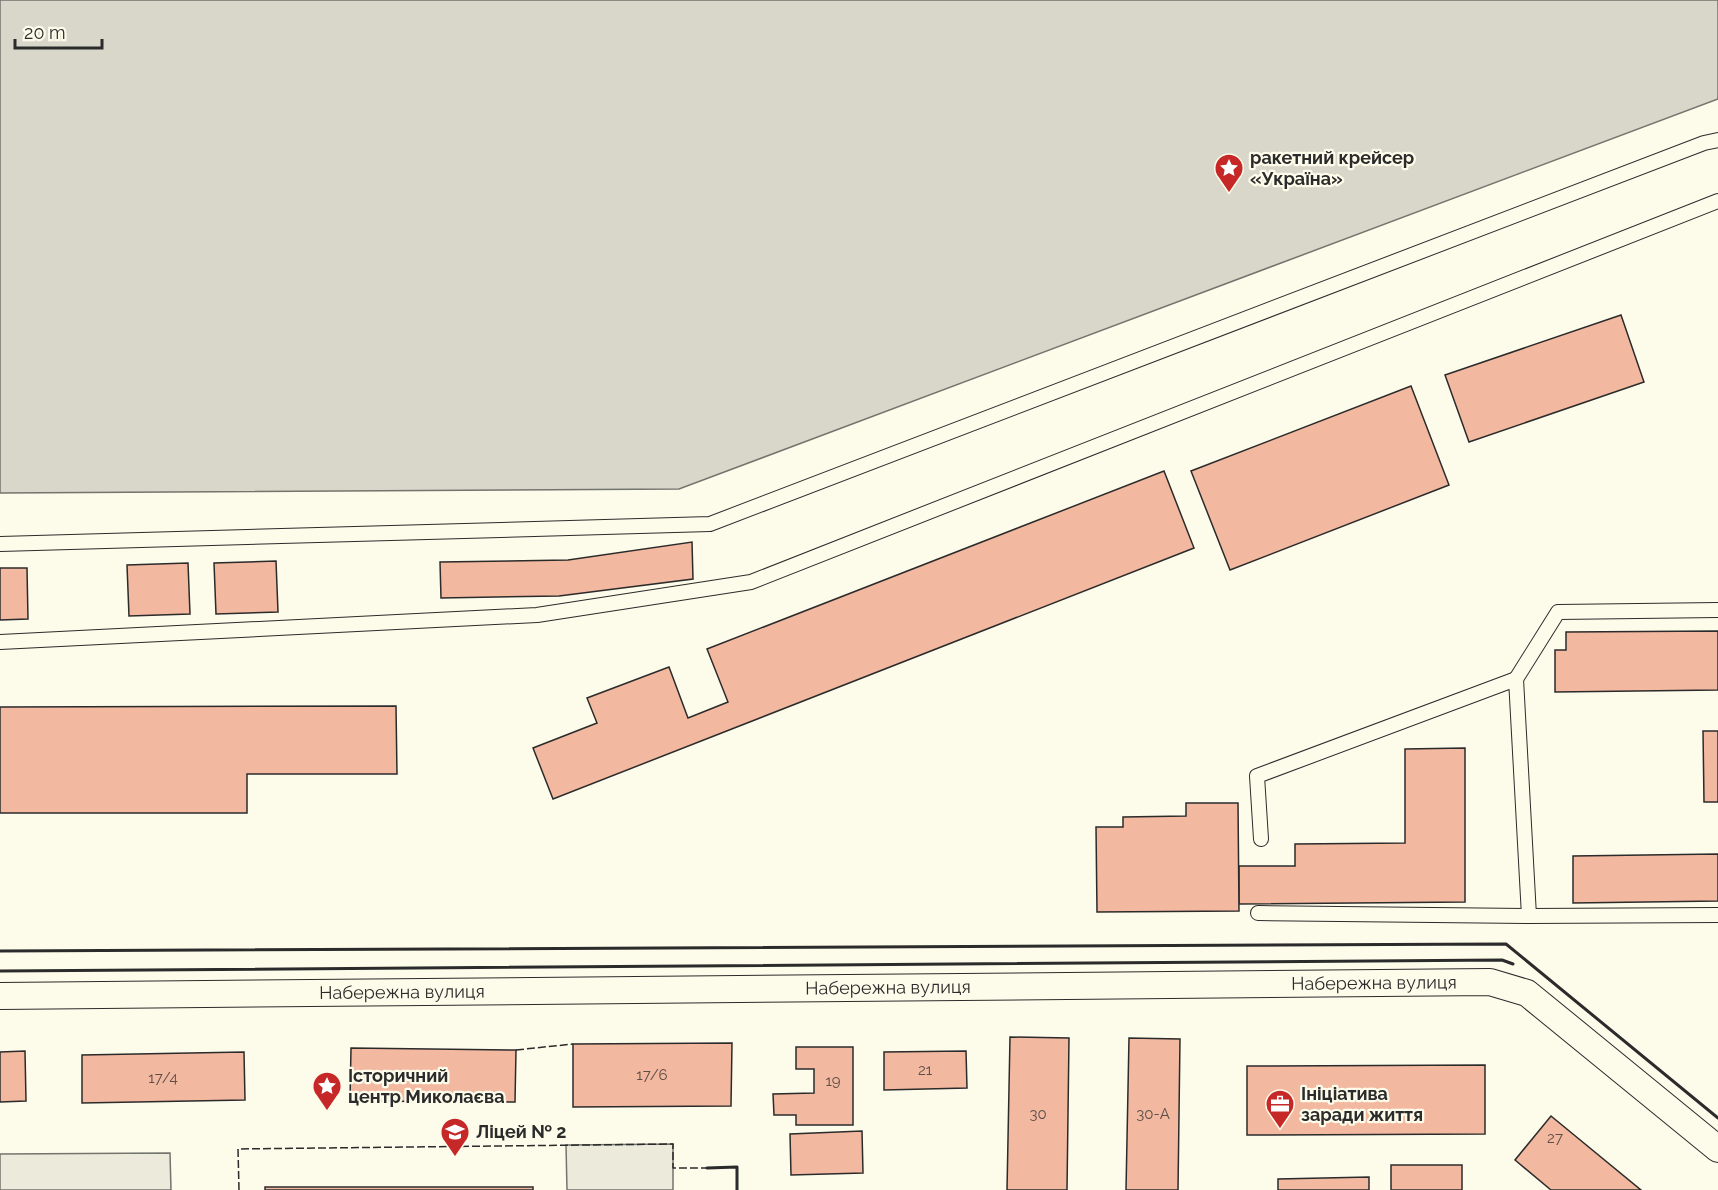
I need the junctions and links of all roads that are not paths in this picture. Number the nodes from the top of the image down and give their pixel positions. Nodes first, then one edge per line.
1 (1718, 140) edge
2 (1718, 201) edge
3 (0, 544) edge
4 (1718, 610) edge
5 (0, 642) edge
6 (1516, 679) junction
7 (1261, 839) dead end
8 (1258, 913) dead end
9 (1718, 915) edge
10 (1529, 916) junction
11 (0, 996) edge
12 (1718, 1149) edge

1 - 3 lane
2 - 5 lane
4 - 6 lane
6 - 7 lane
6 - 10 lane
8 - 10 lane
9 - 10 lane
11 - 12 street, Набережна вулиця

